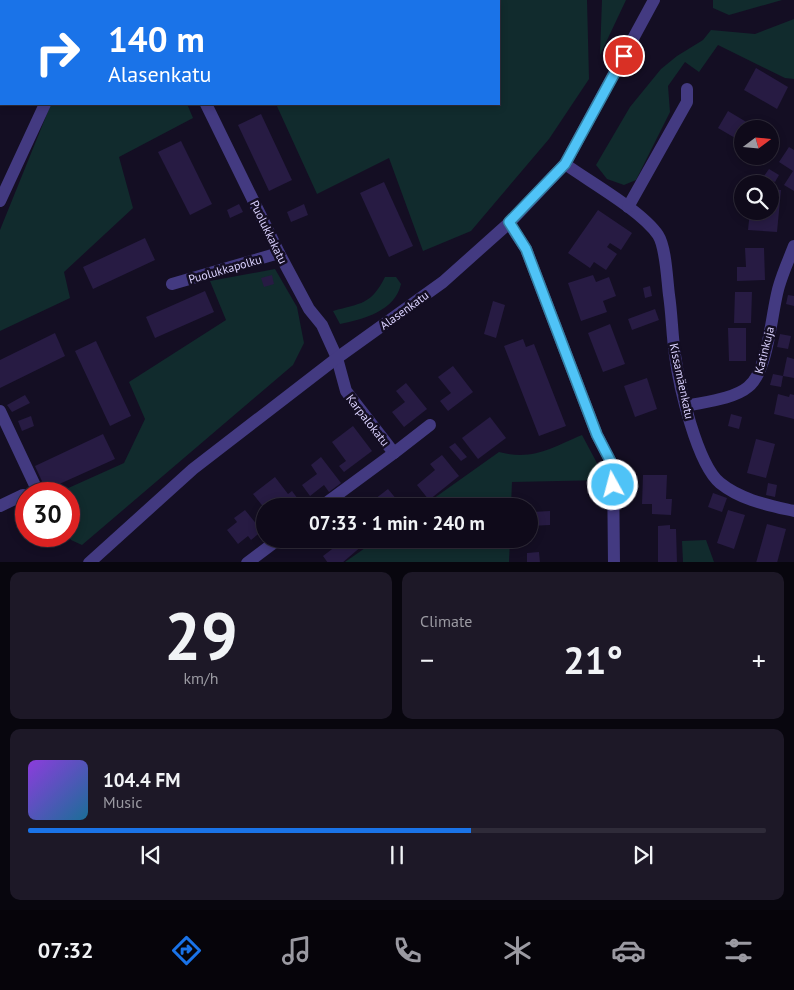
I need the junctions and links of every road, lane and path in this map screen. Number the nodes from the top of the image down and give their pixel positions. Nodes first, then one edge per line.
1 (654, 0) edge
2 (687, 88) dead end
3 (45, 105) edge
4 (206, 105) edge
5 (565, 164) junction
6 (0, 201) edge
7 (628, 207) junction
8 (509, 222) junction
9 (794, 246) edge
10 (279, 253) junction
11 (172, 284) dead end
12 (337, 358) junction
13 (686, 406) junction
14 (0, 411) edge
15 (430, 425) dead end
16 (394, 453) junction
17 (33, 482) edge
18 (333, 498) edge
19 (15, 499) edge
20 (0, 506) edge
21 (794, 511) edge
22 (266, 548) edge
23 (89, 562) edge
24 (247, 562) edge
25 (614, 562) edge

1 - 5 street, Alasenkatu
2 - 7 street
3 - 6 street
4 - 10 street, Puolukkakatu
5 - 7 street, Kissamäenkatu
5 - 8 street, Alasenkatu
7 - 13 street, Kissamäenkatu
8 - 12 street, Alasenkatu
8 - 25 street
9 - 13 street, Katinkuja
10 - 11 street, Puolukkapolku
10 - 12 street, Puolukkakatu
12 - 16 street, Karpalokatu
12 - 23 street, Alasenkatu
13 - 21 street, Kissamäenkatu
14 - 17 street
15 - 16 street, Karpalokatu
16 - 18 street, Karpalokatu
19 - 20 street
22 - 24 street

